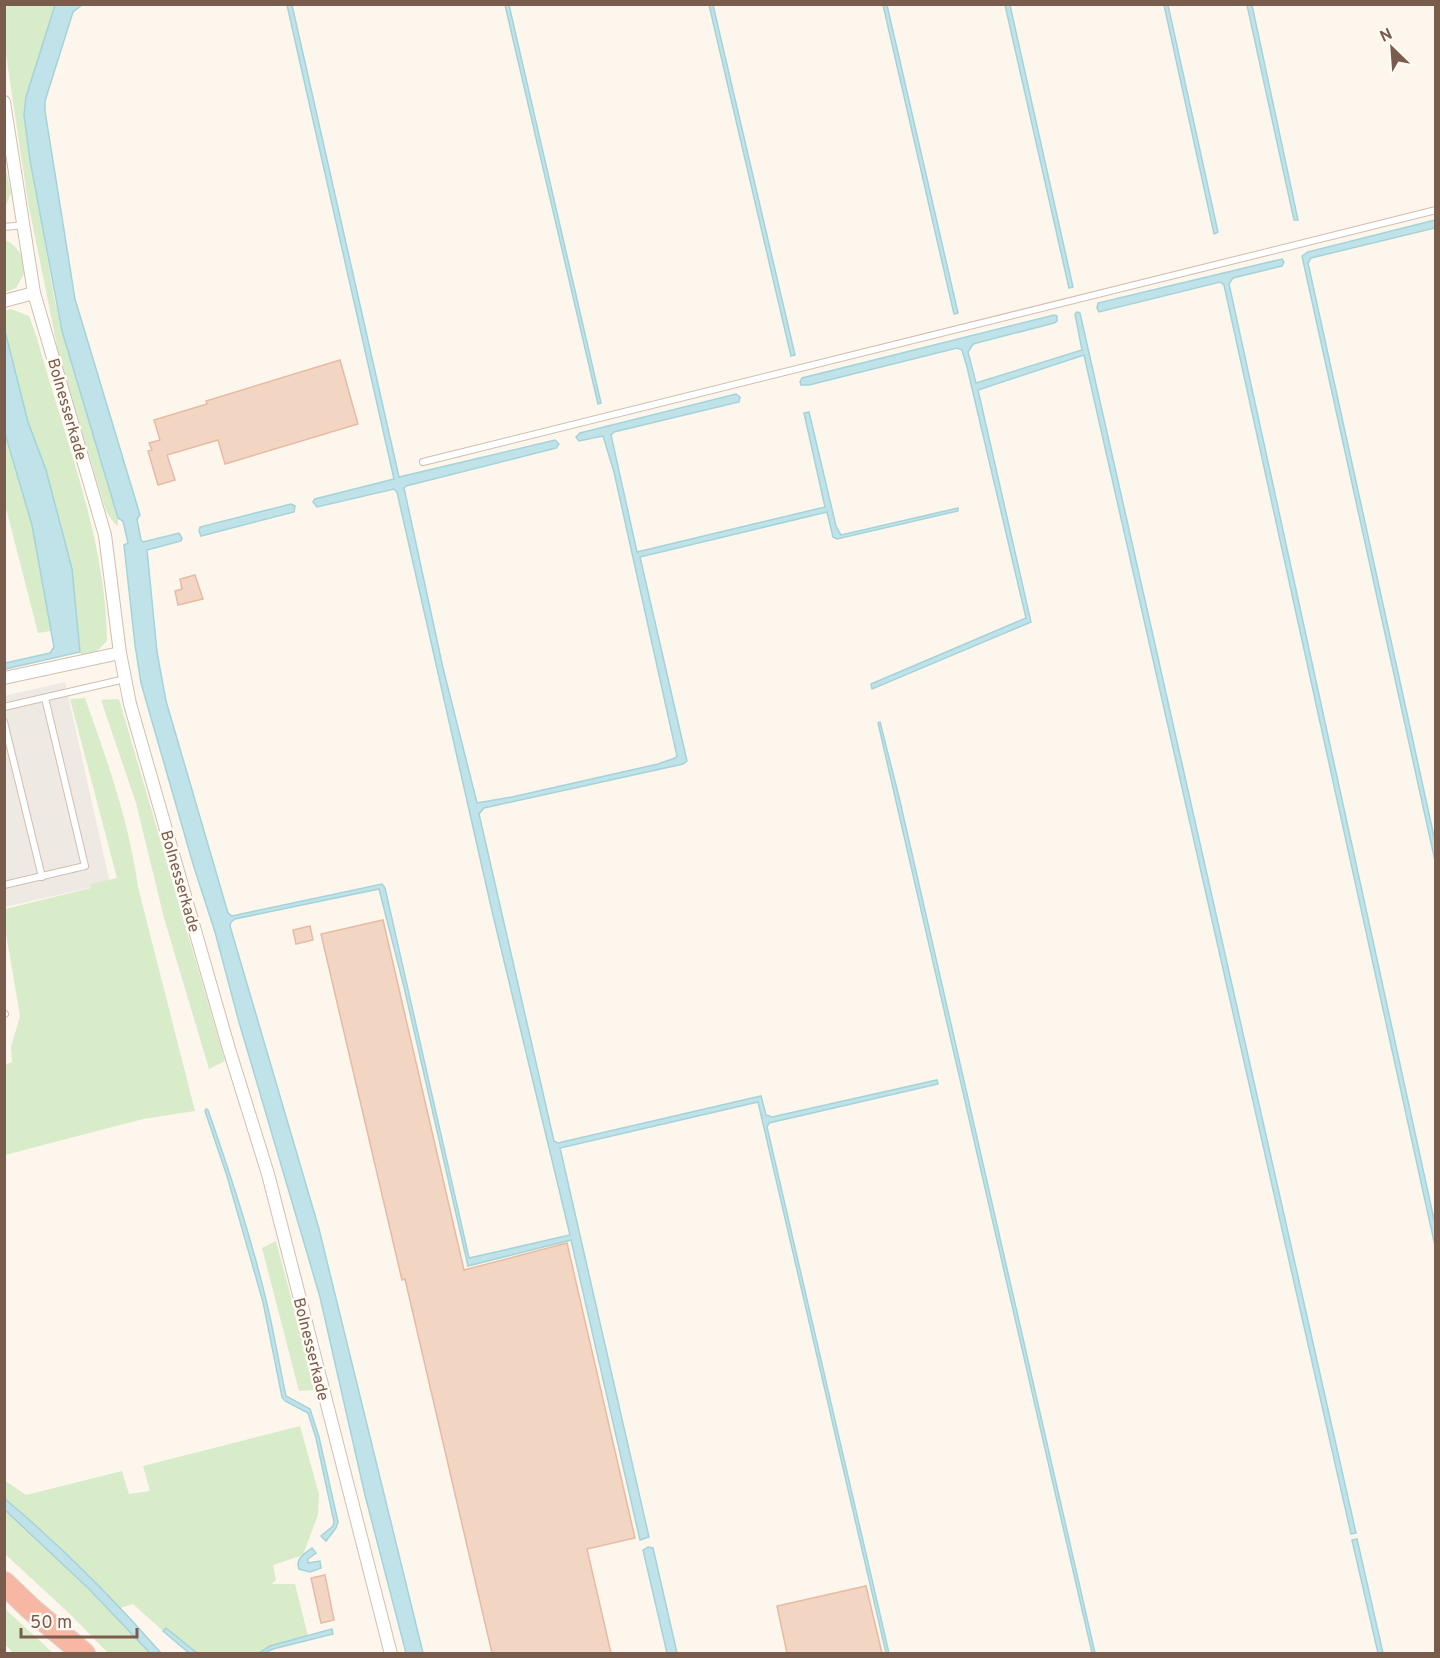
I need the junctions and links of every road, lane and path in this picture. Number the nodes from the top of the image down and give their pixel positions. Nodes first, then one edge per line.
1 (4, 102) edge
2 (1436, 210) edge
3 (24, 225) junction
4 (4, 226) edge
5 (34, 293) junction
6 (4, 301) edge
7 (423, 462) dead end
8 (120, 653) junction
9 (4, 678) edge
10 (125, 680) junction
11 (45, 698) junction
12 (4, 707) edge
13 (4, 722) edge
14 (42, 877) junction
15 (4, 885) edge
16 (4, 1583) edge
17 (30, 1608) junction
18 (68, 1653) edge
19 (84, 1653) edge
20 (391, 1653) edge

1 - 3 street, Bolnesserkade
2 - 7 lane
3 - 4 lane
3 - 5 street, Bolnesserkade
5 - 6 street
5 - 8 street, Bolnesserkade
8 - 9 street
8 - 10 street, Bolnesserkade
10 - 11 lane
10 - 20 street, Bolnesserkade
11 - 12 lane
11 - 14 lane
13 - 14 lane
14 - 15 lane
16 - 17 highway
17 - 18 highway
17 - 19 highway

